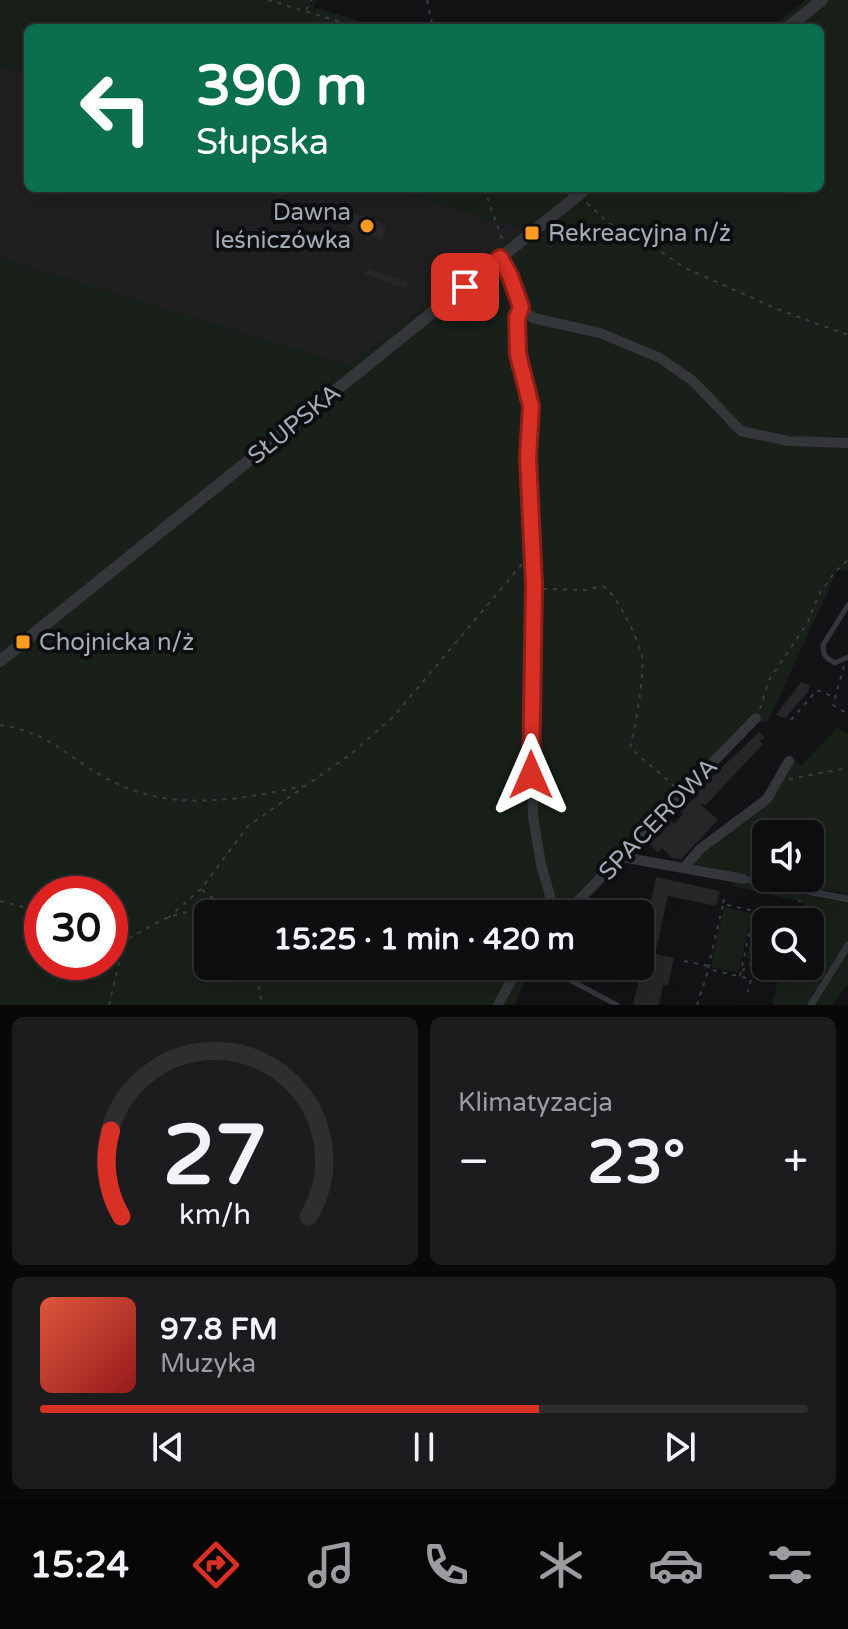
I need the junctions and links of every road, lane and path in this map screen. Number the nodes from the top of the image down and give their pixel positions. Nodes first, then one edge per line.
1 (268, 0) edge
2 (311, 0) edge
3 (427, 0) edge
4 (822, 0) edge
5 (305, 11) junction
6 (348, 24) edge
7 (432, 24) edge
8 (792, 24) edge
9 (485, 192) edge
10 (582, 192) edge
11 (584, 192) edge
12 (502, 253) junction
13 (521, 307) junction
14 (848, 335) edge
15 (848, 443) edge
16 (532, 553) junction
17 (848, 560) edge
18 (534, 588) junction
19 (848, 605) edge
20 (847, 659) edge
21 (0, 661) edge
22 (834, 697) junction
23 (848, 714) edge
24 (756, 718) joint
25 (791, 720) dead end
26 (0, 725) edge
27 (789, 761) dead end
28 (848, 768) edge
29 (780, 775) junction
30 (304, 786) junction
31 (683, 794) junction
32 (622, 857) junction
33 (684, 868) junction
34 (744, 879) joint
35 (201, 889) junction
36 (725, 896) dead end
37 (848, 899) edge
38 (216, 900) edge
39 (551, 900) edge
40 (579, 900) edge
41 (0, 901) edge
42 (799, 902) dead end
43 (723, 904) junction
44 (24, 907) edge
45 (798, 908) edge
46 (194, 912) edge
47 (168, 918) junction
48 (128, 939) edge
49 (848, 945) edge
50 (684, 961) dead end
51 (752, 961) edge
52 (708, 968) junction
53 (741, 971) junction
54 (740, 976) junction
55 (115, 980) edge
56 (258, 980) edge
57 (511, 980) edge
58 (570, 980) edge
59 (748, 992) dead end
60 (109, 1005) edge
61 (262, 1005) edge
62 (498, 1005) edge
63 (617, 1005) edge
64 (697, 1005) edge
65 (811, 1005) edge

1 - 5 path
2 - 5 path
3 - 7 path
4 - 8 street
5 - 6 path
9 - 12 path
10 - 12 street, SŁUPSKA
11 - 14 path
12 - 13 street
12 - 21 street, SŁUPSKA
13 - 15 street
13 - 16 street
16 - 18 street
16 - 30 path
17 - 24 path
18 - 31 path
18 - 39 street
19 - 20 lane
20 - 22 path
22 - 23 path
22 - 25 path
24 - 31 street, SPACEROWA
26 - 30 path
27 - 29 street
28 - 29 path
29 - 33 street
30 - 35 path
31 - 32 street, SPACEROWA
32 - 33 street
32 - 40 street, SPACEROWA
33 - 34 street
34 - 37 street
35 - 38 path
35 - 47 path
36 - 43 path
41 - 44 path
42 - 45 path
43 - 52 path
43 - 53 path
46 - 47 path
47 - 48 path
49 - 65 street
50 - 52 path
51 - 53 path
52 - 54 path
52 - 64 path
53 - 54 path
54 - 59 path
55 - 60 path
56 - 61 path
57 - 62 street
58 - 63 lane

